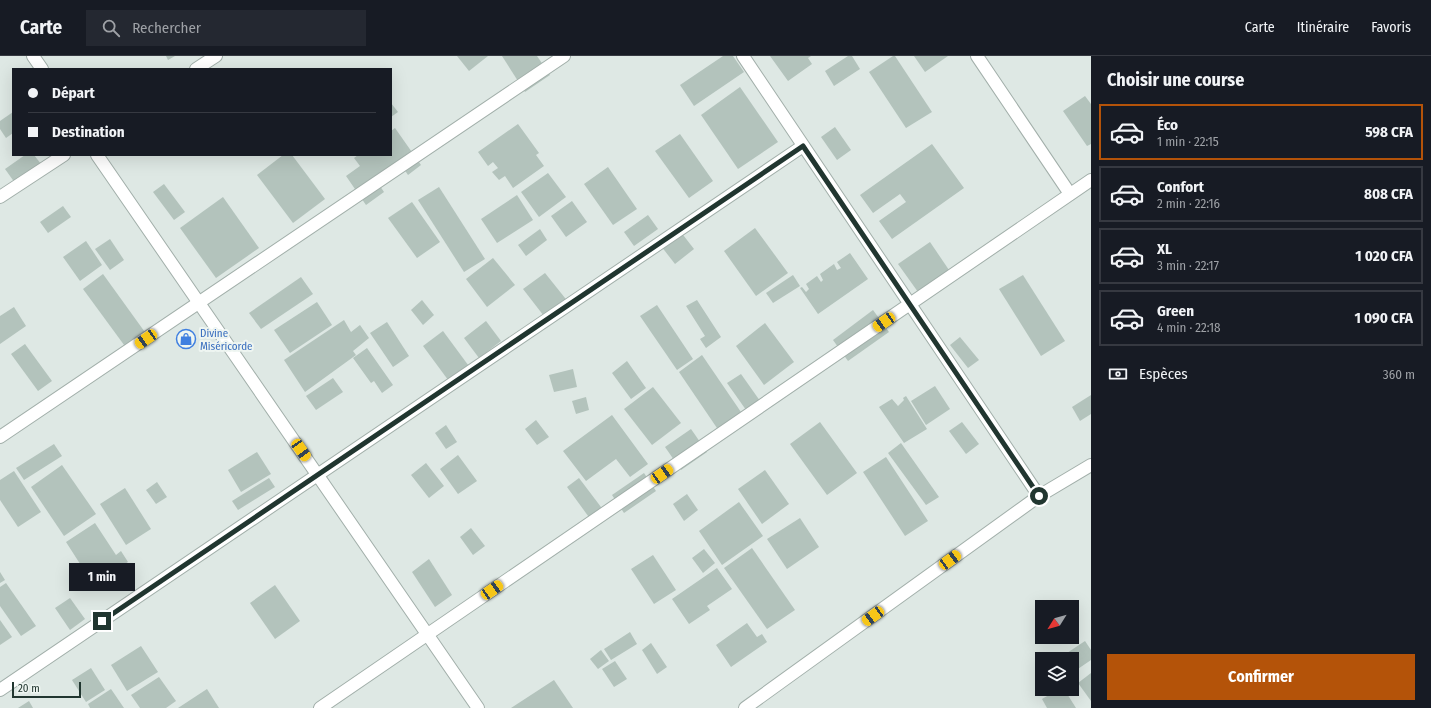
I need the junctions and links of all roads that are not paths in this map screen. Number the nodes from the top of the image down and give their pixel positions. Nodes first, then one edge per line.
1 (33, 56) edge
2 (216, 56) edge
3 (564, 56) edge
4 (743, 56) edge
5 (977, 56) edge
6 (41, 68) edge
7 (198, 68) edge
8 (803, 146) junction
9 (62, 156) edge
10 (98, 156) edge
11 (1091, 180) edge
12 (1070, 194) junction
13 (0, 197) edge
14 (198, 303) junction
15 (910, 304) junction
16 (0, 437) edge
17 (1091, 465) edge
18 (318, 475) junction
19 (1039, 496) junction
20 (427, 634) junction
21 (0, 690) edge
22 (320, 708) edge
23 (478, 708) edge
24 (745, 708) edge

1 - 6 street
2 - 7 street
3 - 14 street
4 - 8 street
5 - 12 street
8 - 15 street
8 - 18 street
9 - 13 street
10 - 14 street
11 - 12 street
12 - 15 street
14 - 16 street
14 - 18 street
15 - 19 street
15 - 20 street
17 - 19 street
18 - 20 street
18 - 21 street
19 - 24 street
20 - 22 street
20 - 23 street

